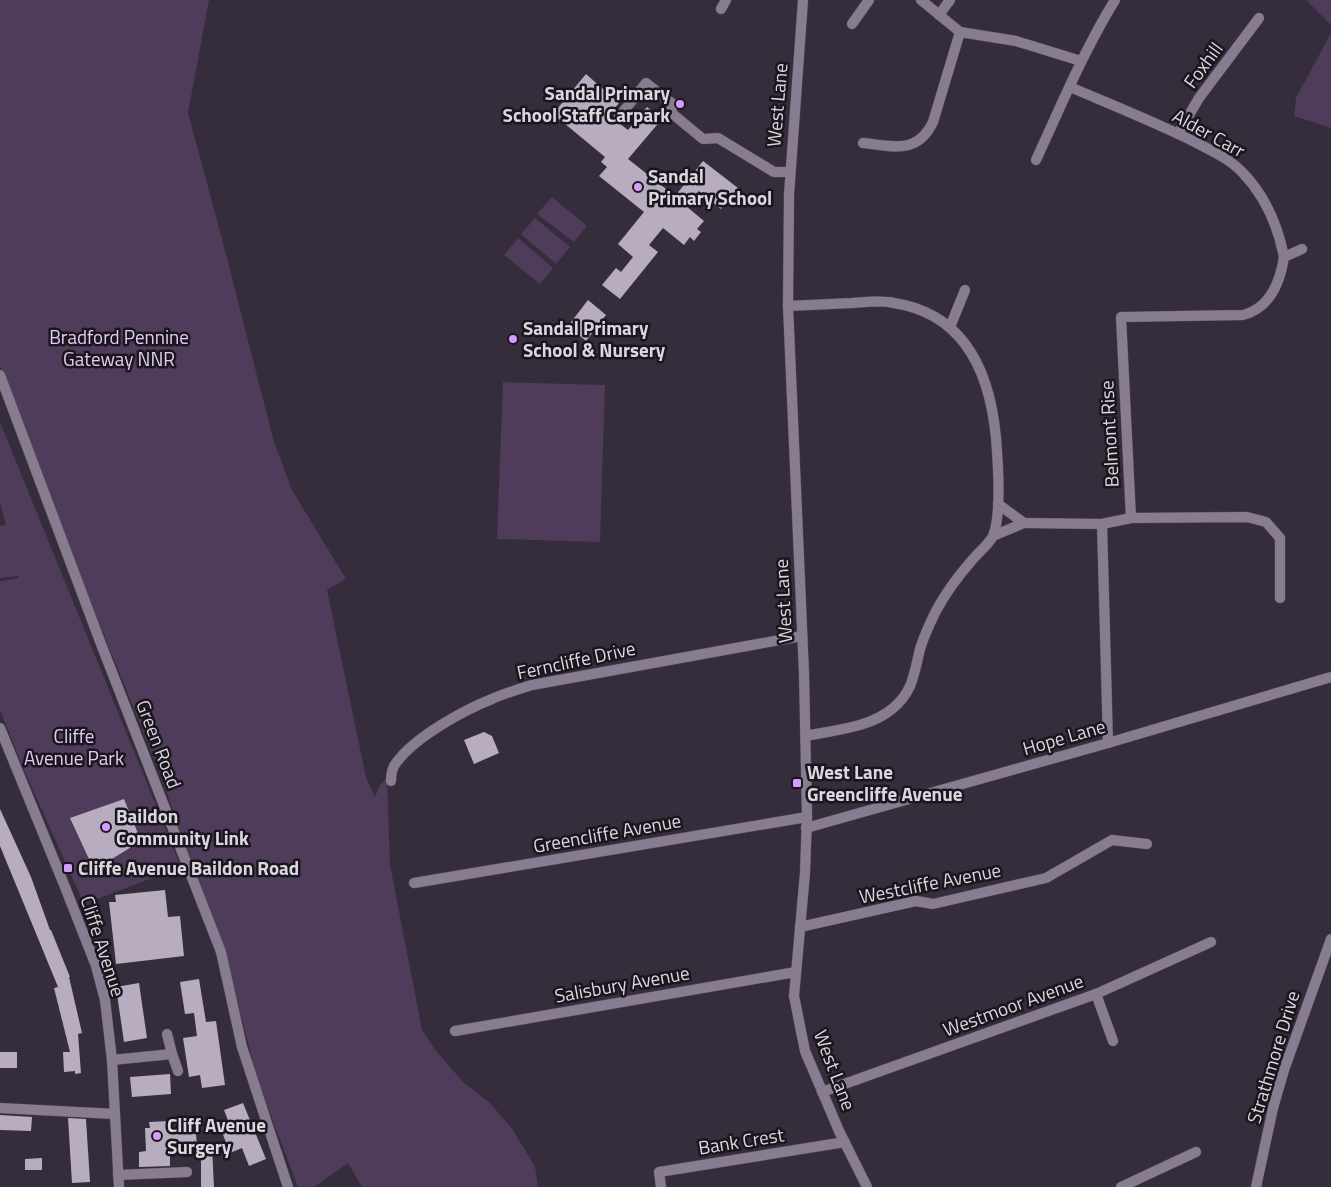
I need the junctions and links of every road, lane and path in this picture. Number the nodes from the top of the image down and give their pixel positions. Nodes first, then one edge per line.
1 (803, 0) edge
2 (869, 0) edge
3 (921, 0) edge
4 (950, 0) edge
5 (1115, 0) edge
6 (939, 15) junction
7 (1259, 18) dead end
8 (852, 24) dead end
9 (960, 32) junction
10 (1082, 61) junction
11 (1070, 87) junction
12 (619, 117) dead end
13 (1178, 134) junction
14 (863, 143) dead end
15 (1036, 160) dead end
16 (789, 172) junction
17 (1302, 249) dead end
18 (1284, 257) junction
19 (965, 290) dead end
20 (788, 306) junction
21 (950, 327) junction
22 (0, 375) edge
23 (998, 504) junction
24 (1131, 518) junction
25 (1024, 523) junction
26 (1102, 524) junction
27 (993, 536) junction
28 (1280, 598) dead end
29 (802, 636) junction
30 (1331, 678) edge
31 (0, 728) edge
32 (806, 736) junction
33 (1108, 743) junction
34 (391, 781) dead end
35 (807, 817) junction
36 (806, 828) junction
37 (1147, 844) dead end
38 (414, 884) dead end
39 (800, 927) junction
40 (1331, 939) edge
41 (1211, 942) dead end
42 (796, 972) junction
43 (1096, 994) junction
44 (455, 1031) dead end
45 (167, 1034) dead end
46 (1113, 1041) dead end
47 (172, 1054) junction
48 (112, 1060) junction
49 (178, 1071) dead end
50 (822, 1092) junction
51 (0, 1108) edge
52 (115, 1114) junction
53 (844, 1142) junction
54 (1196, 1152) dead end
55 (187, 1172) dead end
56 (118, 1175) junction
57 (119, 1187) edge
58 (288, 1187) edge
59 (661, 1187) edge
60 (866, 1187) edge
61 (1121, 1187) edge
62 (1256, 1187) edge

1 - 16 street, West Lane
2 - 8 street
3 - 6 street
4 - 6 street
5 - 10 street
6 - 9 street
7 - 13 street, Foxhill
9 - 10 street
9 - 14 street
10 - 11 street
11 - 13 street, Alder Carr
11 - 15 street
12 - 16 street
13 - 18 street, Alder Carr
16 - 20 street, West Lane
17 - 18 street
18 - 24 street, Belmont Rise
19 - 21 street
20 - 21 street
20 - 29 street, West Lane
21 - 23 street
22 - 58 street, Green Road
23 - 25 street
23 - 27 street
24 - 26 street
24 - 28 street
25 - 26 street
25 - 27 street
26 - 33 street
27 - 32 street
29 - 32 street, West Lane
29 - 34 street, Ferncliffe Drive
30 - 33 street, Hope Lane
31 - 48 street, Cliffe Avenue
32 - 35 street, West Lane
33 - 36 street, Hope Lane
35 - 36 street, West Lane
35 - 38 street, Greencliffe Avenue
36 - 39 street, West Lane
37 - 39 street, Westcliffe Avenue
39 - 42 street, West Lane
40 - 62 street, Strathmore Drive
41 - 43 street, Westmoor Avenue
42 - 44 street, Salisbury Avenue
42 - 50 street, West Lane
43 - 46 street
43 - 50 street, Westmoor Avenue
45 - 47 street
47 - 48 street
47 - 49 street
48 - 52 street, Cliffe Avenue
50 - 53 street, West Lane
51 - 52 street
52 - 56 street, Cliffe Avenue
53 - 59 street, Bank Crest
53 - 60 street, West Lane
54 - 61 street
55 - 56 street
56 - 57 street, Cliffe Avenue

